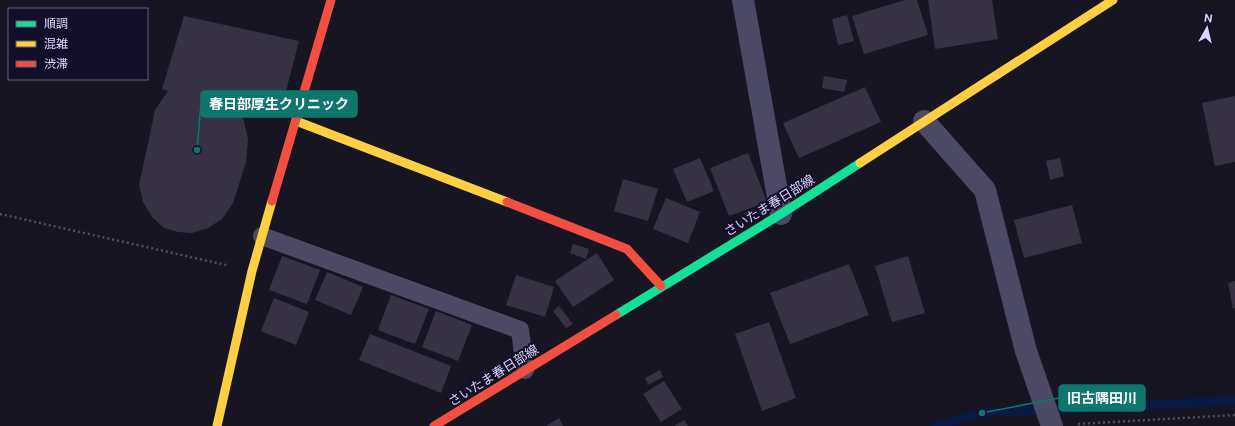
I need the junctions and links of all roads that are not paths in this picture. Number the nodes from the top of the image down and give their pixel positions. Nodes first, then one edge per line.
1 (331, 0) edge
2 (742, 0) edge
3 (1113, 0) edge
4 (296, 121) junction
5 (924, 121) junction
6 (781, 214) junction
7 (262, 236) junction
8 (661, 286) junction
9 (525, 370) junction
10 (1052, 425) edge
11 (217, 426) edge
12 (434, 426) edge

1 - 4 street
2 - 6 street
3 - 5 street, さいたま春日部線
4 - 7 street
4 - 8 street
5 - 6 street, さいたま春日部線
5 - 10 street
6 - 8 street, さいたま春日部線
7 - 9 lane
7 - 11 street
8 - 9 street, さいたま春日部線
9 - 12 street, さいたま春日部線

